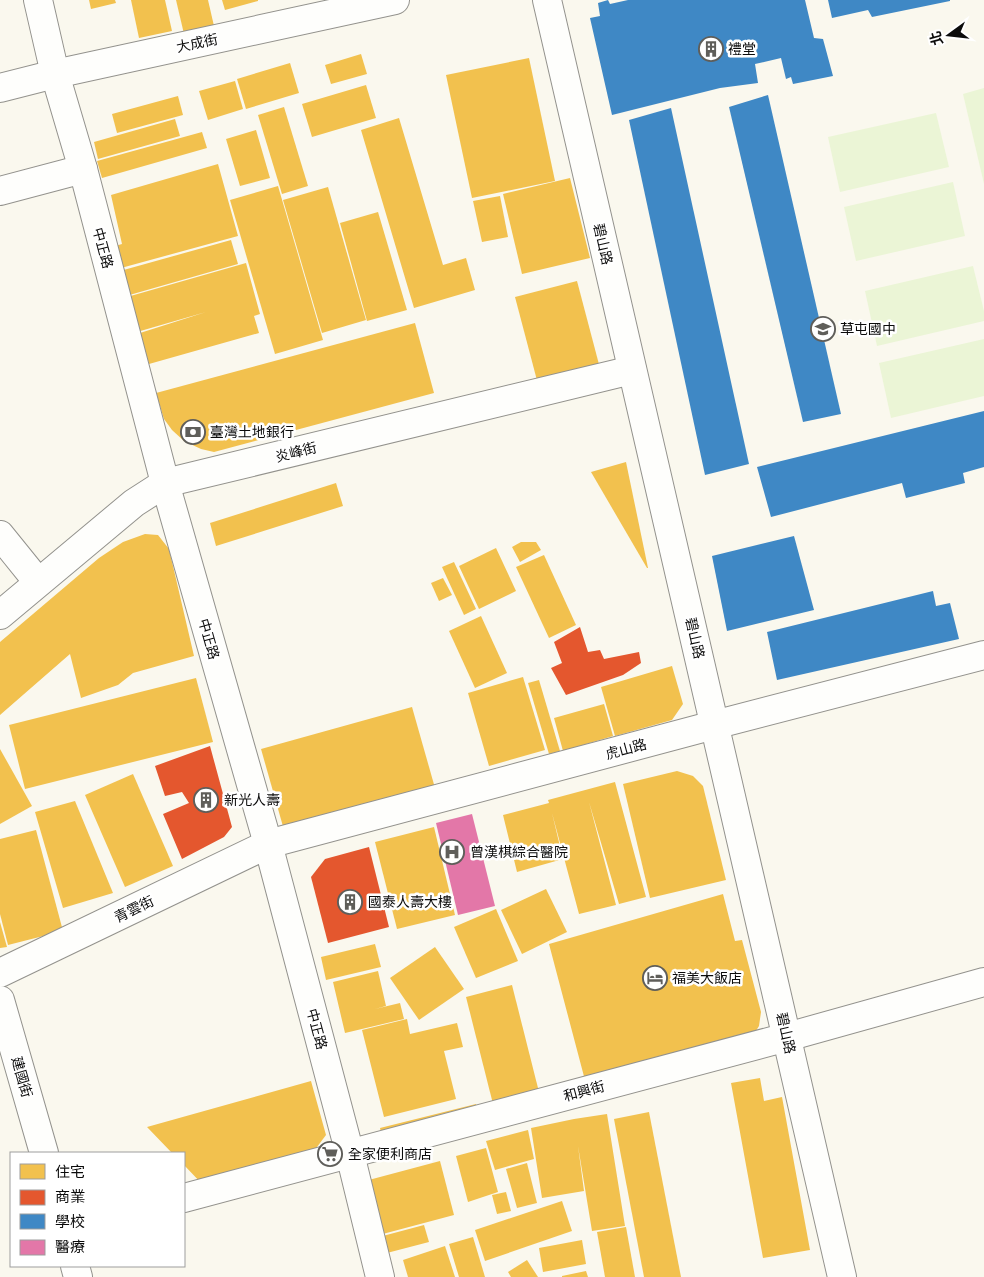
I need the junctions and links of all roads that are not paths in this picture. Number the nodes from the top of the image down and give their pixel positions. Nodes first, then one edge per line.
1 (38, 0) edge
2 (396, 0) edge
3 (547, 0) edge
4 (303, 10) edge
5 (55, 74) junction
6 (0, 88) edge
7 (83, 169) junction
8 (0, 191) edge
9 (632, 370) junction
10 (165, 483) junction
11 (0, 535) edge
12 (38, 582) junction
13 (0, 615) edge
14 (984, 655) edge
15 (714, 725) junction
16 (268, 844) junction
17 (0, 973) edge
18 (984, 982) edge
19 (0, 1000) edge
20 (787, 1037) junction
21 (44, 1152) edge
22 (350, 1154) junction
23 (185, 1198) edge
24 (380, 1277) edge
25 (842, 1277) edge

1 - 5 street, 中正路
2 - 4 street, 大成街
3 - 9 street, 碧山路
4 - 5 street, 大成街
5 - 6 street, 大成街
5 - 7 street, 中正路
7 - 8 street
7 - 10 street, 中正路
9 - 10 street, 炎峰街
9 - 15 street, 碧山路
10 - 12 street, 炎峰街
10 - 16 street, 中正路
11 - 12 street
12 - 13 street, 炎峰街
14 - 15 street, 虎山路
15 - 16 street, 虎山路
15 - 20 street, 碧山路
16 - 17 street, 青雲街
16 - 22 street, 中正路
18 - 20 street, 和興街
19 - 21 street, 建國街
20 - 22 street, 和興街
20 - 25 street, 碧山路
22 - 23 street, 和興街
22 - 24 street, 中正路

